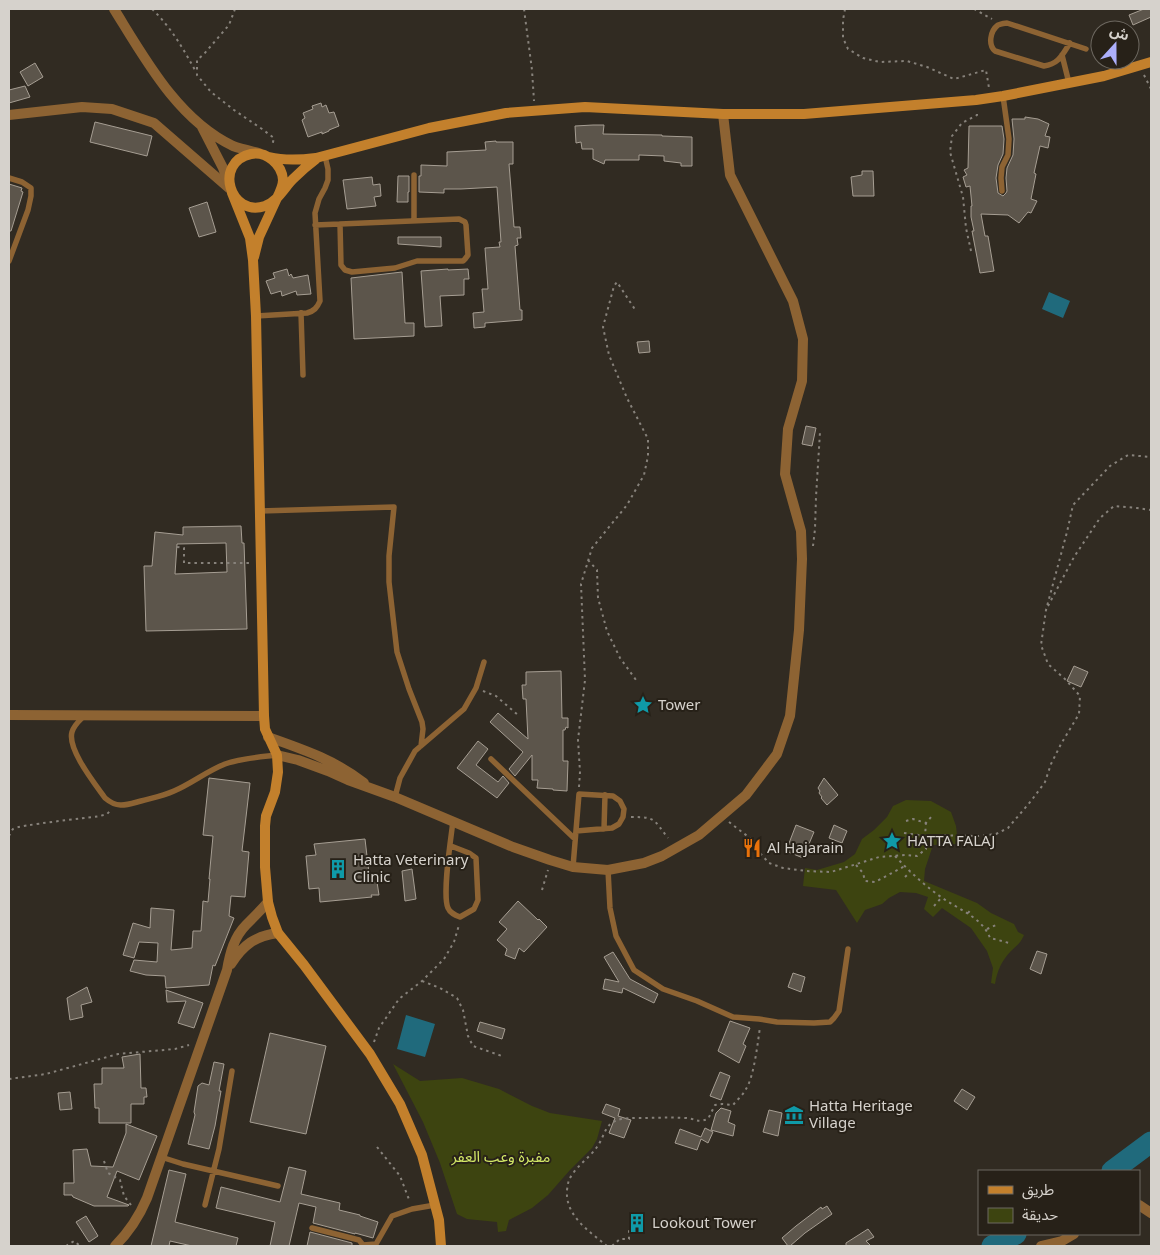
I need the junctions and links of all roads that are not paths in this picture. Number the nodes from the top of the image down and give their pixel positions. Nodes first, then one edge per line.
1 (114, 9) edge
2 (1070, 43) junction
3 (1086, 49) dead end
4 (1062, 55) junction
5 (1151, 62) edge
6 (1069, 82) junction
7 (1003, 96) junction
8 (723, 114) junction
9 (9, 115) edge
10 (202, 127) junction
11 (264, 155) junction
12 (320, 157) junction
13 (414, 175) dead end
14 (9, 178) edge
15 (231, 189) junction
16 (1002, 190) dead end
17 (277, 198) junction
18 (414, 221) junction
19 (340, 224) junction
20 (315, 225) junction
21 (253, 260) junction
22 (9, 261) edge
23 (301, 313) junction
24 (256, 316) junction
25 (303, 375) dead end
26 (260, 511) junction
27 (484, 662) dead end
28 (9, 715) edge
29 (86, 715) junction
30 (264, 716) junction
31 (268, 737) junction
32 (421, 746) junction
33 (278, 755) junction
34 (491, 760) dead end
35 (368, 786) junction
36 (605, 795) junction
37 (395, 797) junction
38 (453, 821) junction
39 (604, 829) junction
40 (576, 830) junction
41 (575, 839) junction
42 (450, 846) junction
43 (573, 867) junction
44 (608, 870) junction
45 (268, 902) junction
46 (278, 932) junction
47 (848, 949) dead end
48 (228, 970) junction
49 (232, 1071) dead end
50 (161, 1157) junction
51 (213, 1171) junction
52 (278, 1186) dead end
53 (205, 1205) dead end
54 (435, 1205) junction
55 (1140, 1207) edge
56 (1151, 1213) edge
57 (312, 1228) dead end
58 (1072, 1235) edge
59 (376, 1245) edge
60 (115, 1246) edge
61 (441, 1246) edge
62 (1041, 1246) edge

1 - 10 street
2 - 3 lane
2 - 4 lane
2 - 4 lane
4 - 6 lane
5 - 6 main road
6 - 7 main road
7 - 8 main road
7 - 16 lane
8 - 12 main road
8 - 44 street
9 - 15 street
10 - 11 street
10 - 15 street
11 - 12 main road
11 - 15 main road
11 - 17 main road
12 - 17 main road
12 - 20 lane
13 - 18 lane
14 - 22 lane
15 - 17 main road
15 - 21 main road
17 - 21 main road
18 - 19 lane
18 - 19 lane
19 - 20 lane
20 - 23 lane
21 - 24 main road
23 - 24 lane
23 - 25 lane
24 - 26 main road
26 - 30 main road
26 - 32 lane
27 - 32 lane
28 - 29 street
29 - 30 street
29 - 33 lane
30 - 31 main road
31 - 33 main road
31 - 35 street
32 - 37 lane
33 - 35 street
33 - 45 main road
34 - 41 lane
35 - 37 street
36 - 39 lane
36 - 39 lane
36 - 40 lane
37 - 38 street
38 - 42 lane
38 - 43 street
39 - 40 lane
40 - 41 lane
41 - 43 lane
42 - 42 lane
43 - 44 street
44 - 47 lane
45 - 46 main road
45 - 48 street
46 - 48 street
46 - 54 main road
48 - 50 street
49 - 51 lane
50 - 51 lane
50 - 60 street
51 - 52 lane
51 - 53 lane
54 - 59 lane
54 - 61 main road
55 - 56 street
57 - 59 lane
58 - 62 street

